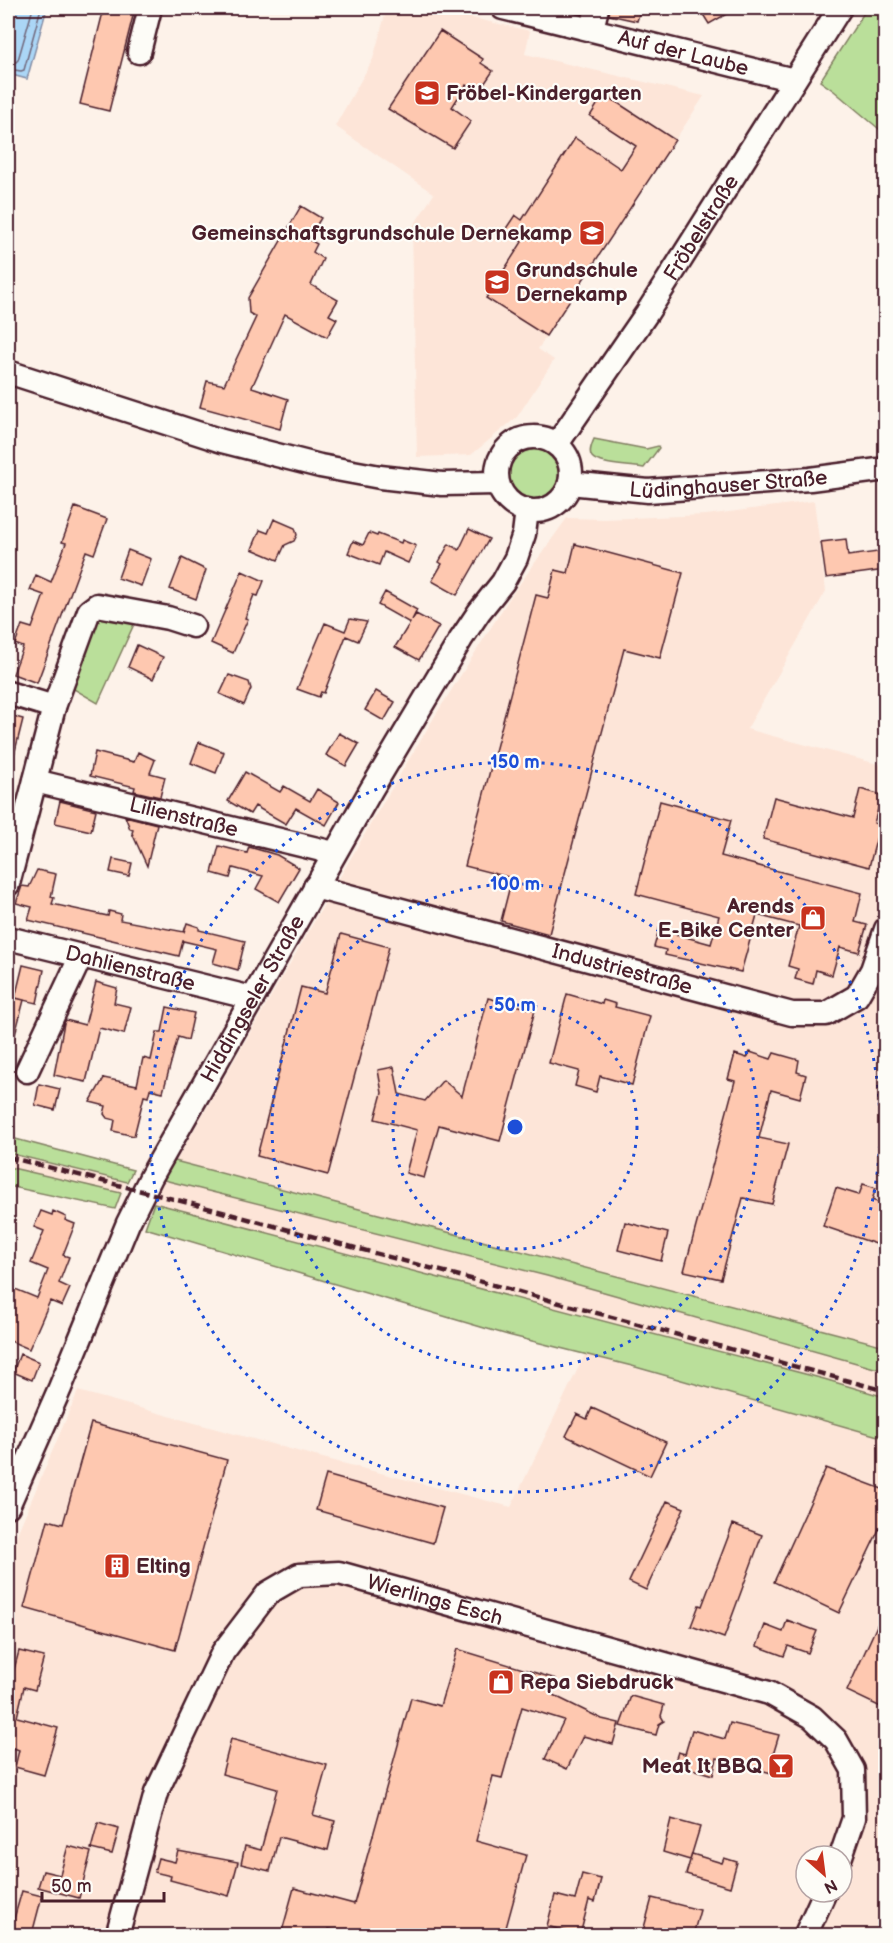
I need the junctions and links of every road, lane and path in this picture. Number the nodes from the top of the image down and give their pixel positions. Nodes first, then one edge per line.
1 (150, 8) edge
2 (503, 8) edge
3 (840, 8) edge
4 (594, 18) edge
5 (139, 52) dead end
6 (794, 80) junction
7 (8, 372) edge
8 (557, 444) junction
9 (885, 469) edge
10 (497, 483) junction
11 (570, 483) junction
12 (527, 510) junction
13 (193, 626) dead end
14 (8, 693) edge
15 (54, 708) junction
16 (34, 781) junction
17 (334, 853) junction
18 (8, 884) edge
19 (315, 887) junction
20 (885, 929) edge
21 (8, 938) edge
22 (81, 956) junction
23 (252, 998) junction
24 (27, 1071) dead end
25 (8, 1506) edge
26 (845, 1844) edge
27 (819, 1904) edge
28 (117, 1935) edge
29 (805, 1935) edge

1 - 5 street
2 - 4 street, Auf der Laube
3 - 6 street, Fröbelstraße
4 - 6 street, Auf der Laube
6 - 8 street, Fröbelstraße
7 - 10 street
8 - 10 street
8 - 11 street
9 - 11 street, Lüdinghauser Straße
10 - 12 street
11 - 12 street
12 - 17 street, Hiddingseler Straße
13 - 15 street
14 - 15 street
15 - 16 street
16 - 17 street, Lilienstraße
16 - 18 street
17 - 19 street, Hiddingseler Straße
19 - 20 street, Industriestraße
19 - 23 street, Hiddingseler Straße
21 - 22 street, Dahlienstraße
22 - 23 street, Dahlienstraße
22 - 24 street
23 - 25 street, Hiddingseler Straße
26 - 28 street, Wierlings Esch
27 - 29 street

